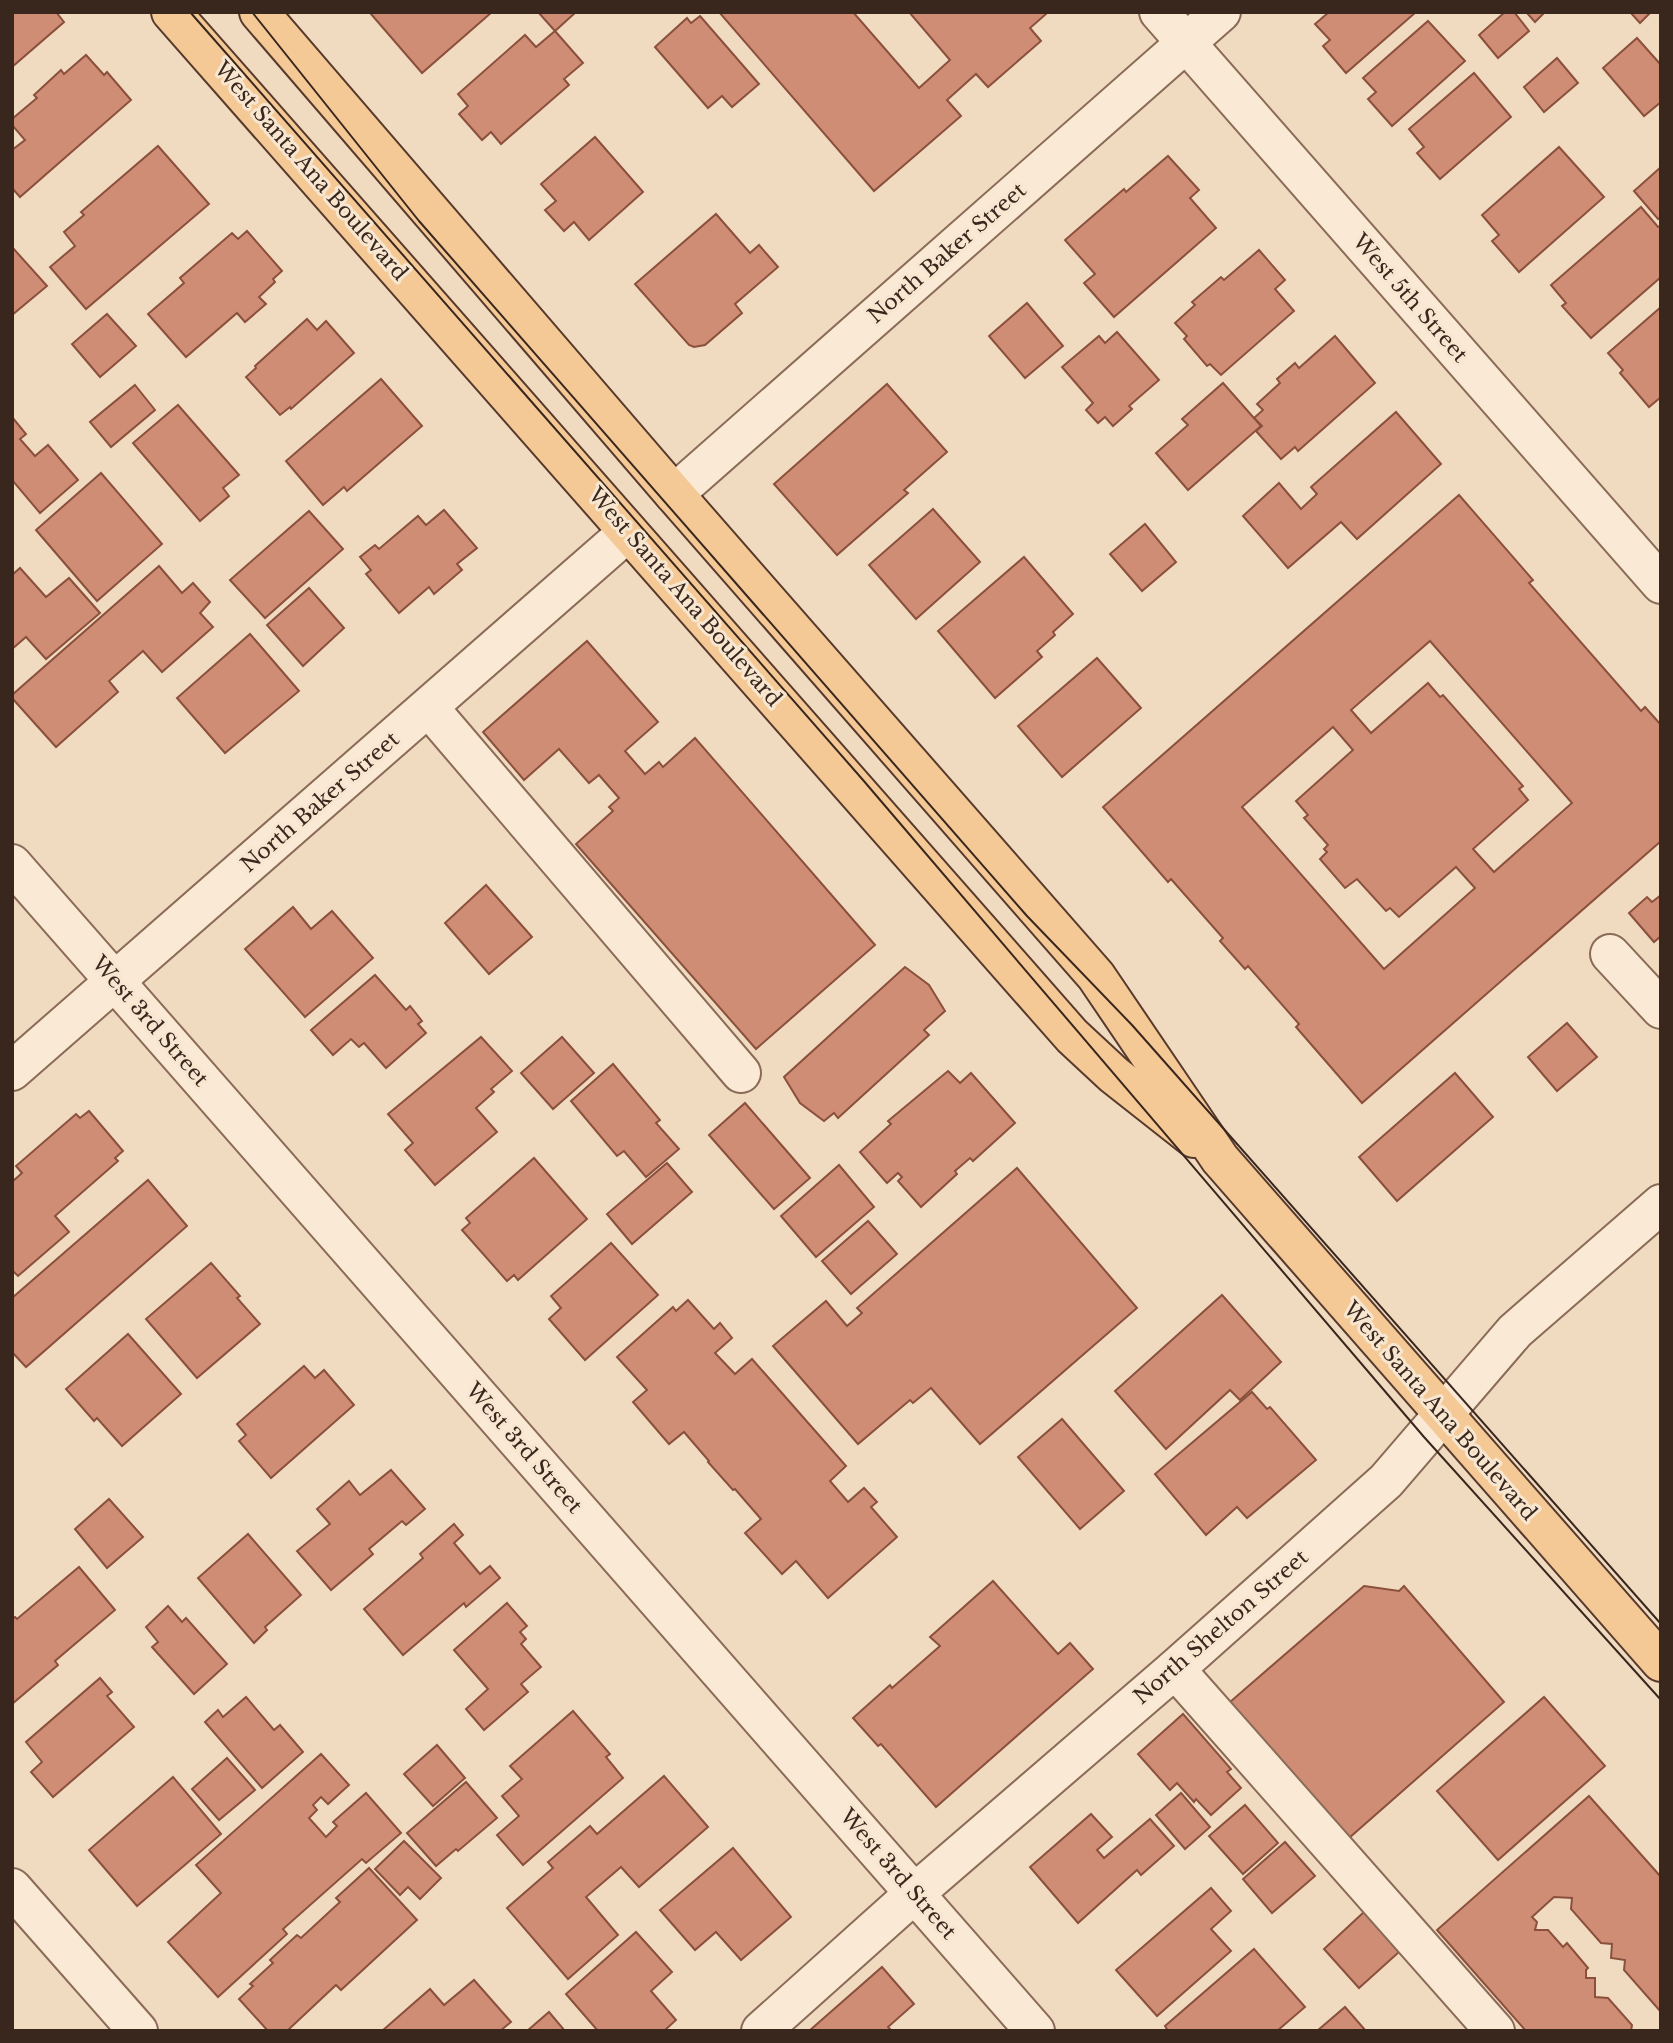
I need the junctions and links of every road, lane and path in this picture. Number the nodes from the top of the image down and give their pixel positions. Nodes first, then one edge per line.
1 (172, 12) edge
2 (258, 12) edge
3 (1159, 12) edge
4 (1221, 12) edge
5 (1186, 43) junction
6 (674, 494) junction
7 (628, 532) junction
8 (1661, 584) edge
9 (429, 708) junction
10 (12, 864) edge
11 (1610, 954) dead end
12 (114, 981) junction
13 (1661, 1009) edge
14 (12, 1071) edge
15 (741, 1073) dead end
16 (1220, 1159) junction
17 (1661, 1204) edge
18 (1442, 1414) junction
19 (1661, 1662) edge
20 (1175, 1669) junction
21 (12, 1888) edge
22 (915, 1893) junction
23 (138, 2031) edge
24 (761, 2031) edge
25 (1035, 2031) edge
26 (1495, 2031) edge

1 - 7 main road, West Santa Ana Boulevard
2 - 6 main road, West Santa Ana Boulevard
3 - 5 street, West 5th Street
4 - 5 street, North Baker Street
5 - 6 street, North Baker Street
5 - 8 street, West 5th Street
6 - 16 main road, West Santa Ana Boulevard
7 - 9 street, North Baker Street
7 - 16 main road, West Santa Ana Boulevard
9 - 12 street, North Baker Street
9 - 15 street
10 - 12 street, West 3rd Street
11 - 13 street
12 - 14 street, North Baker Street
12 - 22 street, West 3rd Street
16 - 18 main road, West Santa Ana Boulevard
17 - 18 street, North Shelton Street
18 - 19 main road, West Santa Ana Boulevard
18 - 20 street, North Shelton Street
20 - 22 street, North Shelton Street
20 - 26 street
21 - 23 street
22 - 24 street, North Shelton Street
22 - 25 street, West 3rd Street

